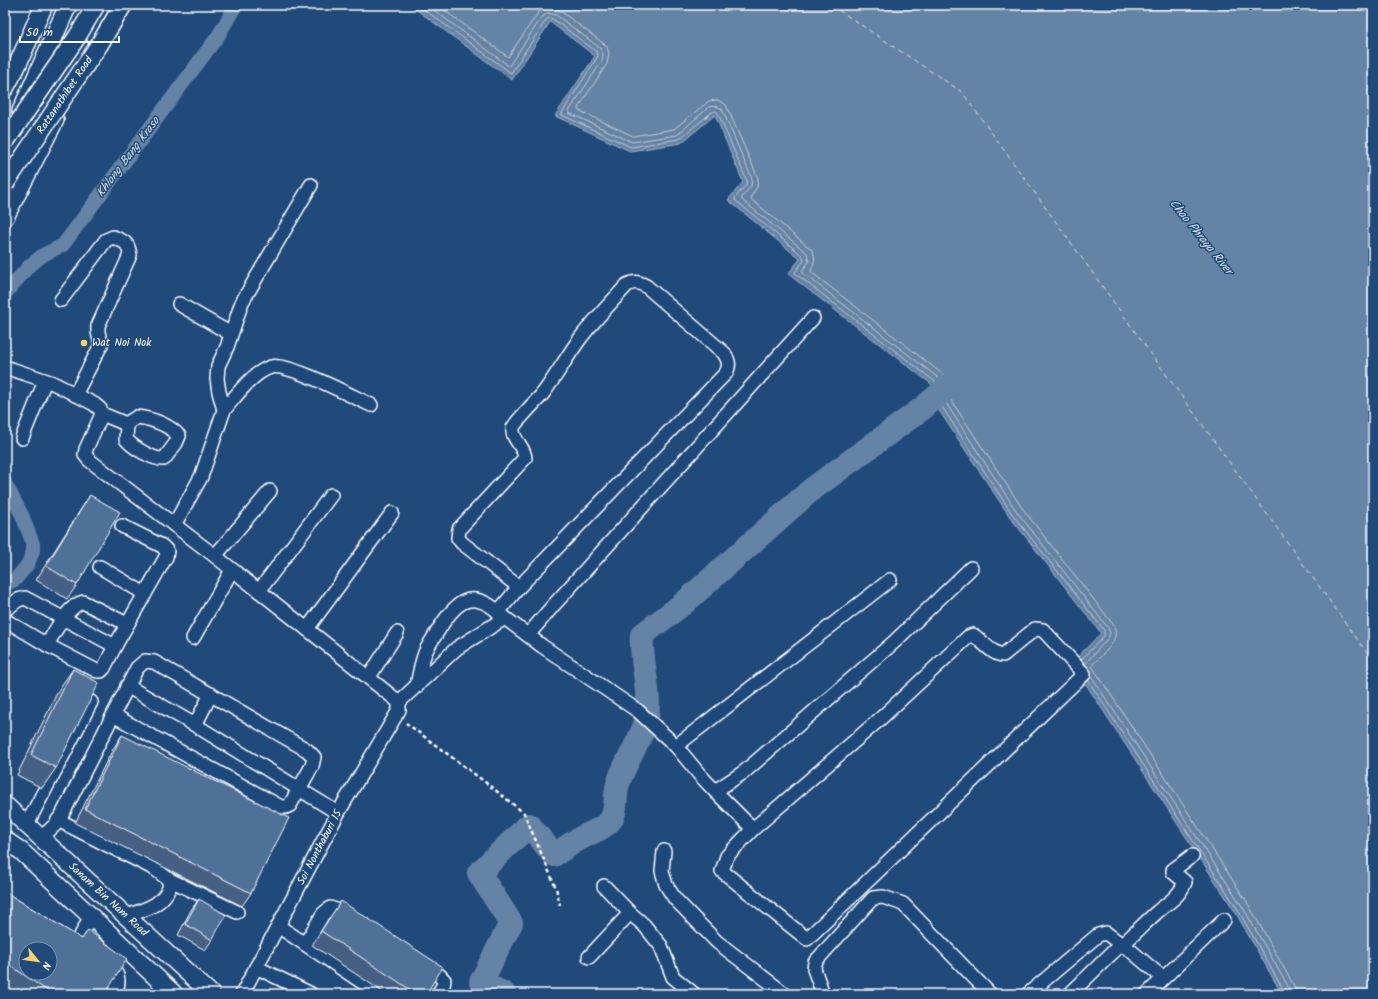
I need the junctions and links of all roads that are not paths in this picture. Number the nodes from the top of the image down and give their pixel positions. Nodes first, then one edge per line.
1 (44, 5) edge
2 (68, 5) edge
3 (96, 5) edge
4 (111, 5) edge
5 (123, 5) edge
6 (5, 88) edge
7 (5, 142) edge
8 (5, 146) edge
9 (5, 184) edge
10 (311, 185) dead end
11 (5, 217) edge
12 (61, 300) dead end
13 (179, 304) dead end
14 (814, 318) dead end
15 (231, 334) junction
16 (5, 366) edge
17 (45, 381) junction
18 (75, 395) junction
19 (371, 406) dead end
20 (224, 410) junction
21 (102, 414) junction
22 (126, 424) dead end
23 (22, 438) dead end
24 (270, 491) dead end
25 (331, 495) dead end
26 (392, 513) dead end
27 (174, 525) junction
28 (122, 526) dead end
29 (215, 556) junction
30 (100, 567) dead end
31 (971, 568) dead end
32 (232, 570) junction
33 (890, 580) dead end
34 (520, 587) junction
35 (259, 591) junction
36 (145, 594) junction
37 (5, 610) edge
38 (502, 615) junction
39 (63, 618) junction
40 (5, 620) edge
41 (127, 624) junction
42 (307, 629) junction
43 (397, 633) dead end
44 (528, 635) junction
45 (192, 638) dead end
46 (47, 645) junction
47 (115, 646) junction
48 (369, 677) junction
49 (127, 686) junction
50 (417, 686) junction
51 (211, 694) junction
52 (91, 702) edge
53 (399, 702) junction
54 (113, 715) junction
55 (195, 725) junction
56 (676, 746) junction
57 (300, 788) junction
58 (715, 791) junction
59 (5, 805) edge
60 (338, 813) junction
61 (58, 820) junction
62 (27, 824) junction
63 (753, 829) junction
64 (41, 838) junction
65 (5, 840) edge
66 (664, 851) dead end
67 (1192, 856) dead end
68 (168, 879) junction
69 (604, 886) dead end
70 (237, 912) dead end
71 (630, 913) junction
72 (127, 916) junction
73 (90, 917) junction
74 (1224, 920) dead end
75 (359, 924) edge
76 (278, 926) junction
77 (63, 941) edge
78 (305, 944) junction
79 (1122, 945) junction
80 (75, 948) junction
81 (589, 957) dead end
82 (413, 958) edge
83 (256, 967) junction
84 (1163, 978) junction
85 (114, 994) edge
86 (174, 994) edge
87 (211, 994) edge
88 (242, 994) edge
89 (311, 994) edge
90 (380, 994) edge
91 (438, 994) edge
92 (694, 994) edge
93 (785, 994) edge
94 (823, 994) edge
95 (990, 994) edge
96 (1028, 994) edge
97 (1070, 994) edge
98 (1147, 994) edge

1 - 6 main road
2 - 8 main road
3 - 7 main road, Rattanathibet Road, bridge
4 - 11 main road
5 - 9 main road, Rattanathibet Road, bridge
10 - 15 street
12 - 18 street
13 - 15 street
14 - 44 street
15 - 20 street
16 - 17 street
17 - 18 street
17 - 23 street
18 - 21 street
19 - 20 street
20 - 27 street
21 - 22 street
21 - 27 street
24 - 29 street
25 - 35 street
26 - 42 street
27 - 29 street
28 - 36 street
29 - 32 street
30 - 36 street
31 - 58 street
32 - 35 street
32 - 45 street
33 - 56 street
34 - 34 street
34 - 38 street
35 - 42 street
36 - 41 street
37 - 39 street
38 - 44 street
38 - 50 street
38 - 50 street
39 - 41 street
39 - 46 street
39 - 47 street
40 - 46 street
41 - 47 street
42 - 48 street
43 - 48 street
44 - 56 street
46 - 47 street
48 - 53 street
49 - 51 street
49 - 54 street
49 - 55 street
50 - 53 street
51 - 55 street
51 - 57 street
52 - 62 street
53 - 60 street, Soi Nonthaburi 15
54 - 57 street
54 - 61 street
55 - 57 street
56 - 58 street
57 - 60 street
58 - 63 street
59 - 62 main road, Sanam Bin Nam Road
60 - 76 street, Soi Nonthaburi 15
61 - 64 street
61 - 68 street
62 - 64 main road, Sanam Bin Nam Road
63 - 63 street
64 - 72 main road, Sanam Bin Nam Road
65 - 73 main road
66 - 93 street
67 - 79 street
68 - 70 street
68 - 72 street
69 - 71 street
71 - 81 street
71 - 92 street
72 - 87 main road, Sanam Bin Nam Road
73 - 80 street
73 - 86 main road
74 - 84 street
75 - 78 street
76 - 78 street
76 - 83 street, Soi Nonthaburi 15
77 - 80 street
78 - 90 street
79 - 84 street
79 - 96 street
79 - 97 street
80 - 85 street
82 - 91 street
83 - 88 street, Soi Nonthaburi 15
83 - 89 street
84 - 98 street
94 - 95 street

